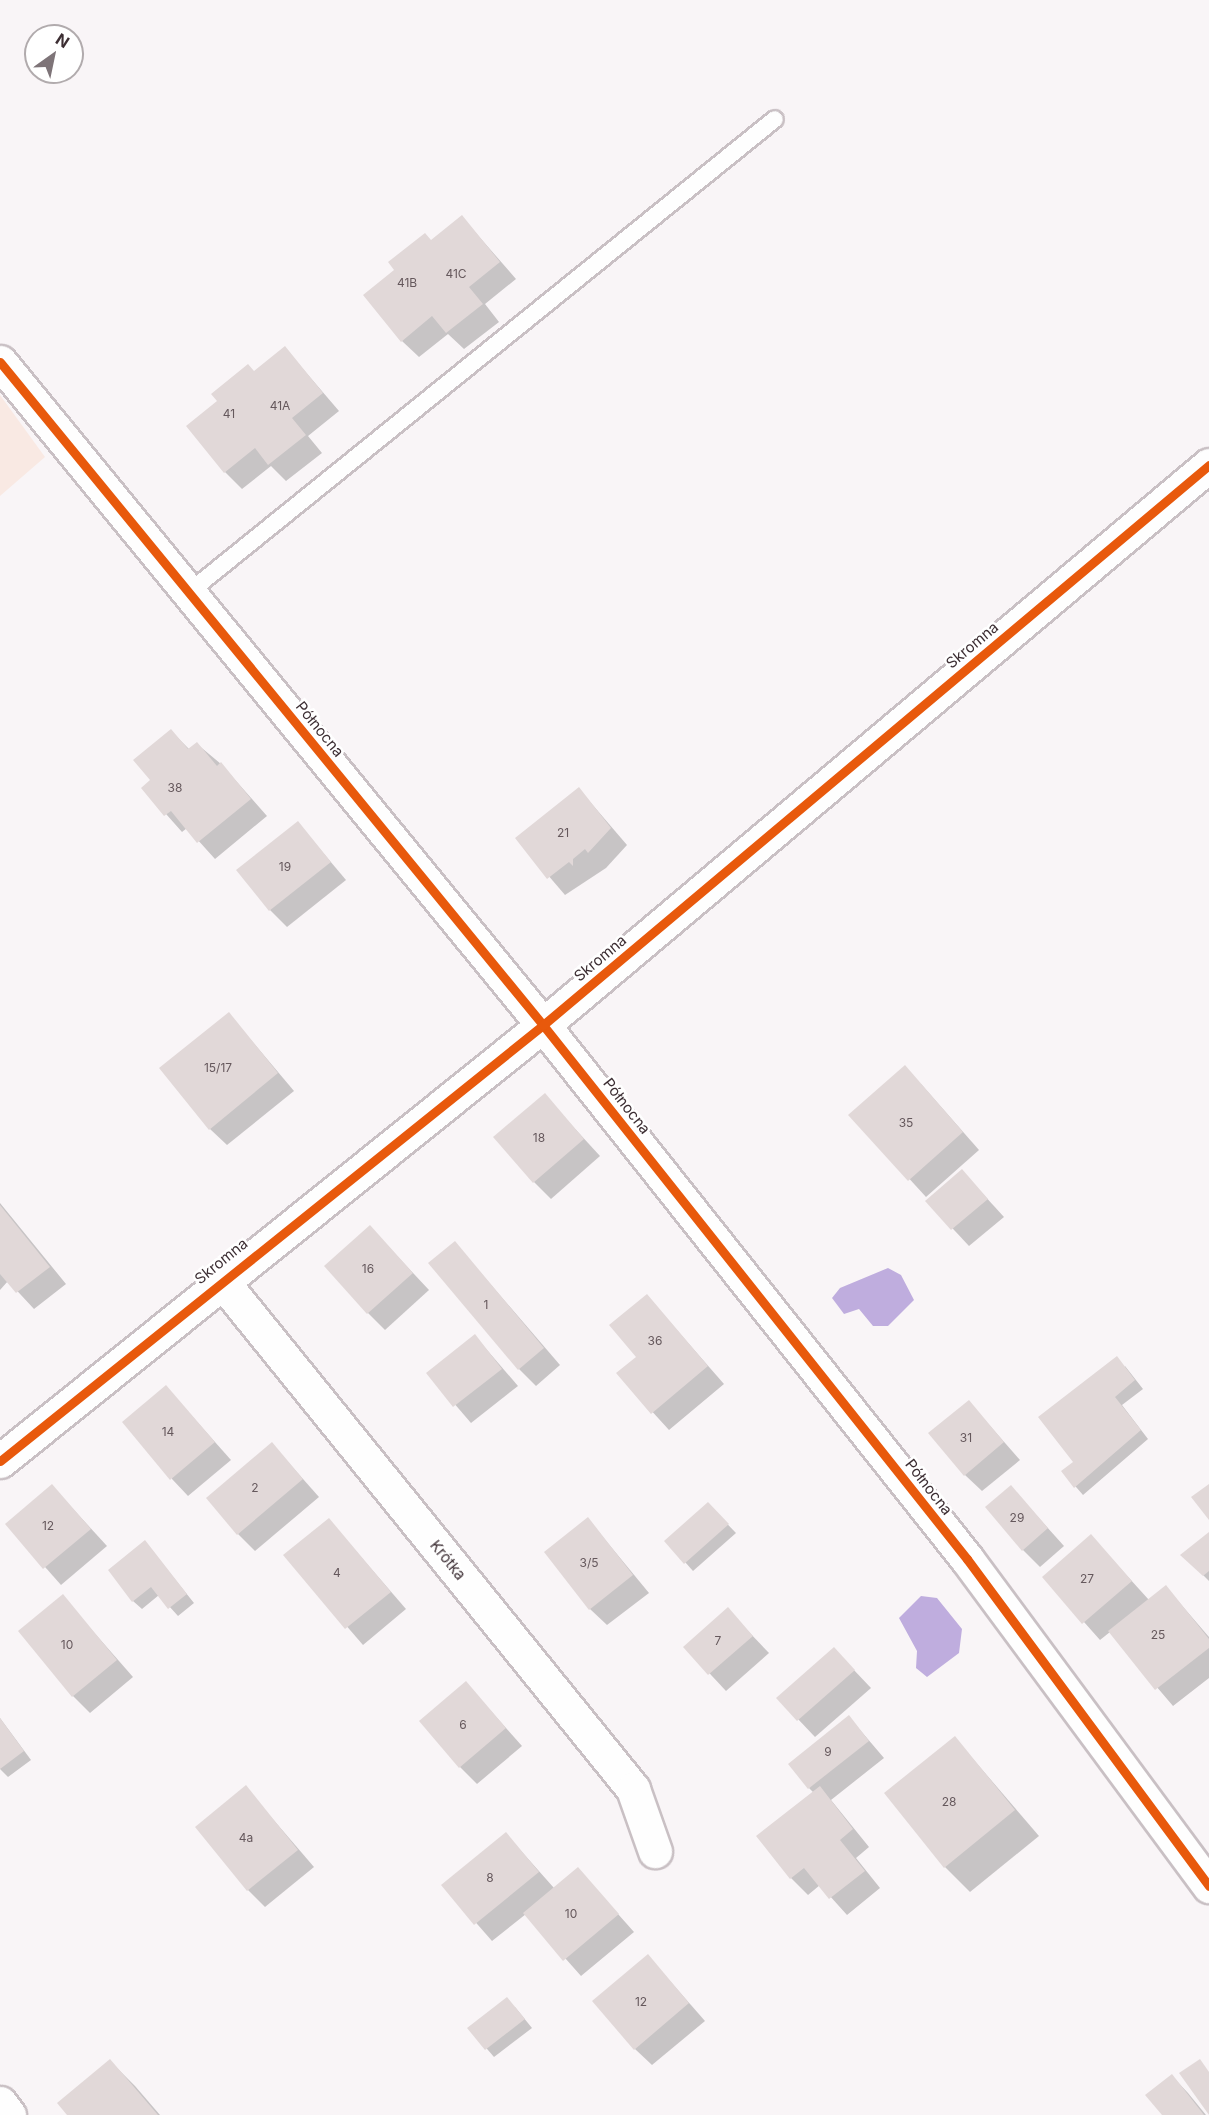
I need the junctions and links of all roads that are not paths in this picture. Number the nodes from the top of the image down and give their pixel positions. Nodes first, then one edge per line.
1 (775, 119) dead end
2 (0, 362) edge
3 (1209, 465) edge
4 (188, 593) junction
5 (543, 1025) junction
6 (221, 1280) junction
7 (0, 1461) edge
8 (656, 1851) dead end
9 (1209, 1886) edge
10 (0, 2103) edge
11 (9, 2115) edge

1 - 4 lane
2 - 4 street, Północna
3 - 5 street, Skromna
4 - 5 street, Północna
5 - 6 street, Skromna
5 - 9 street, Północna
6 - 7 street, Skromna
6 - 8 street, Krótka
10 - 11 street

